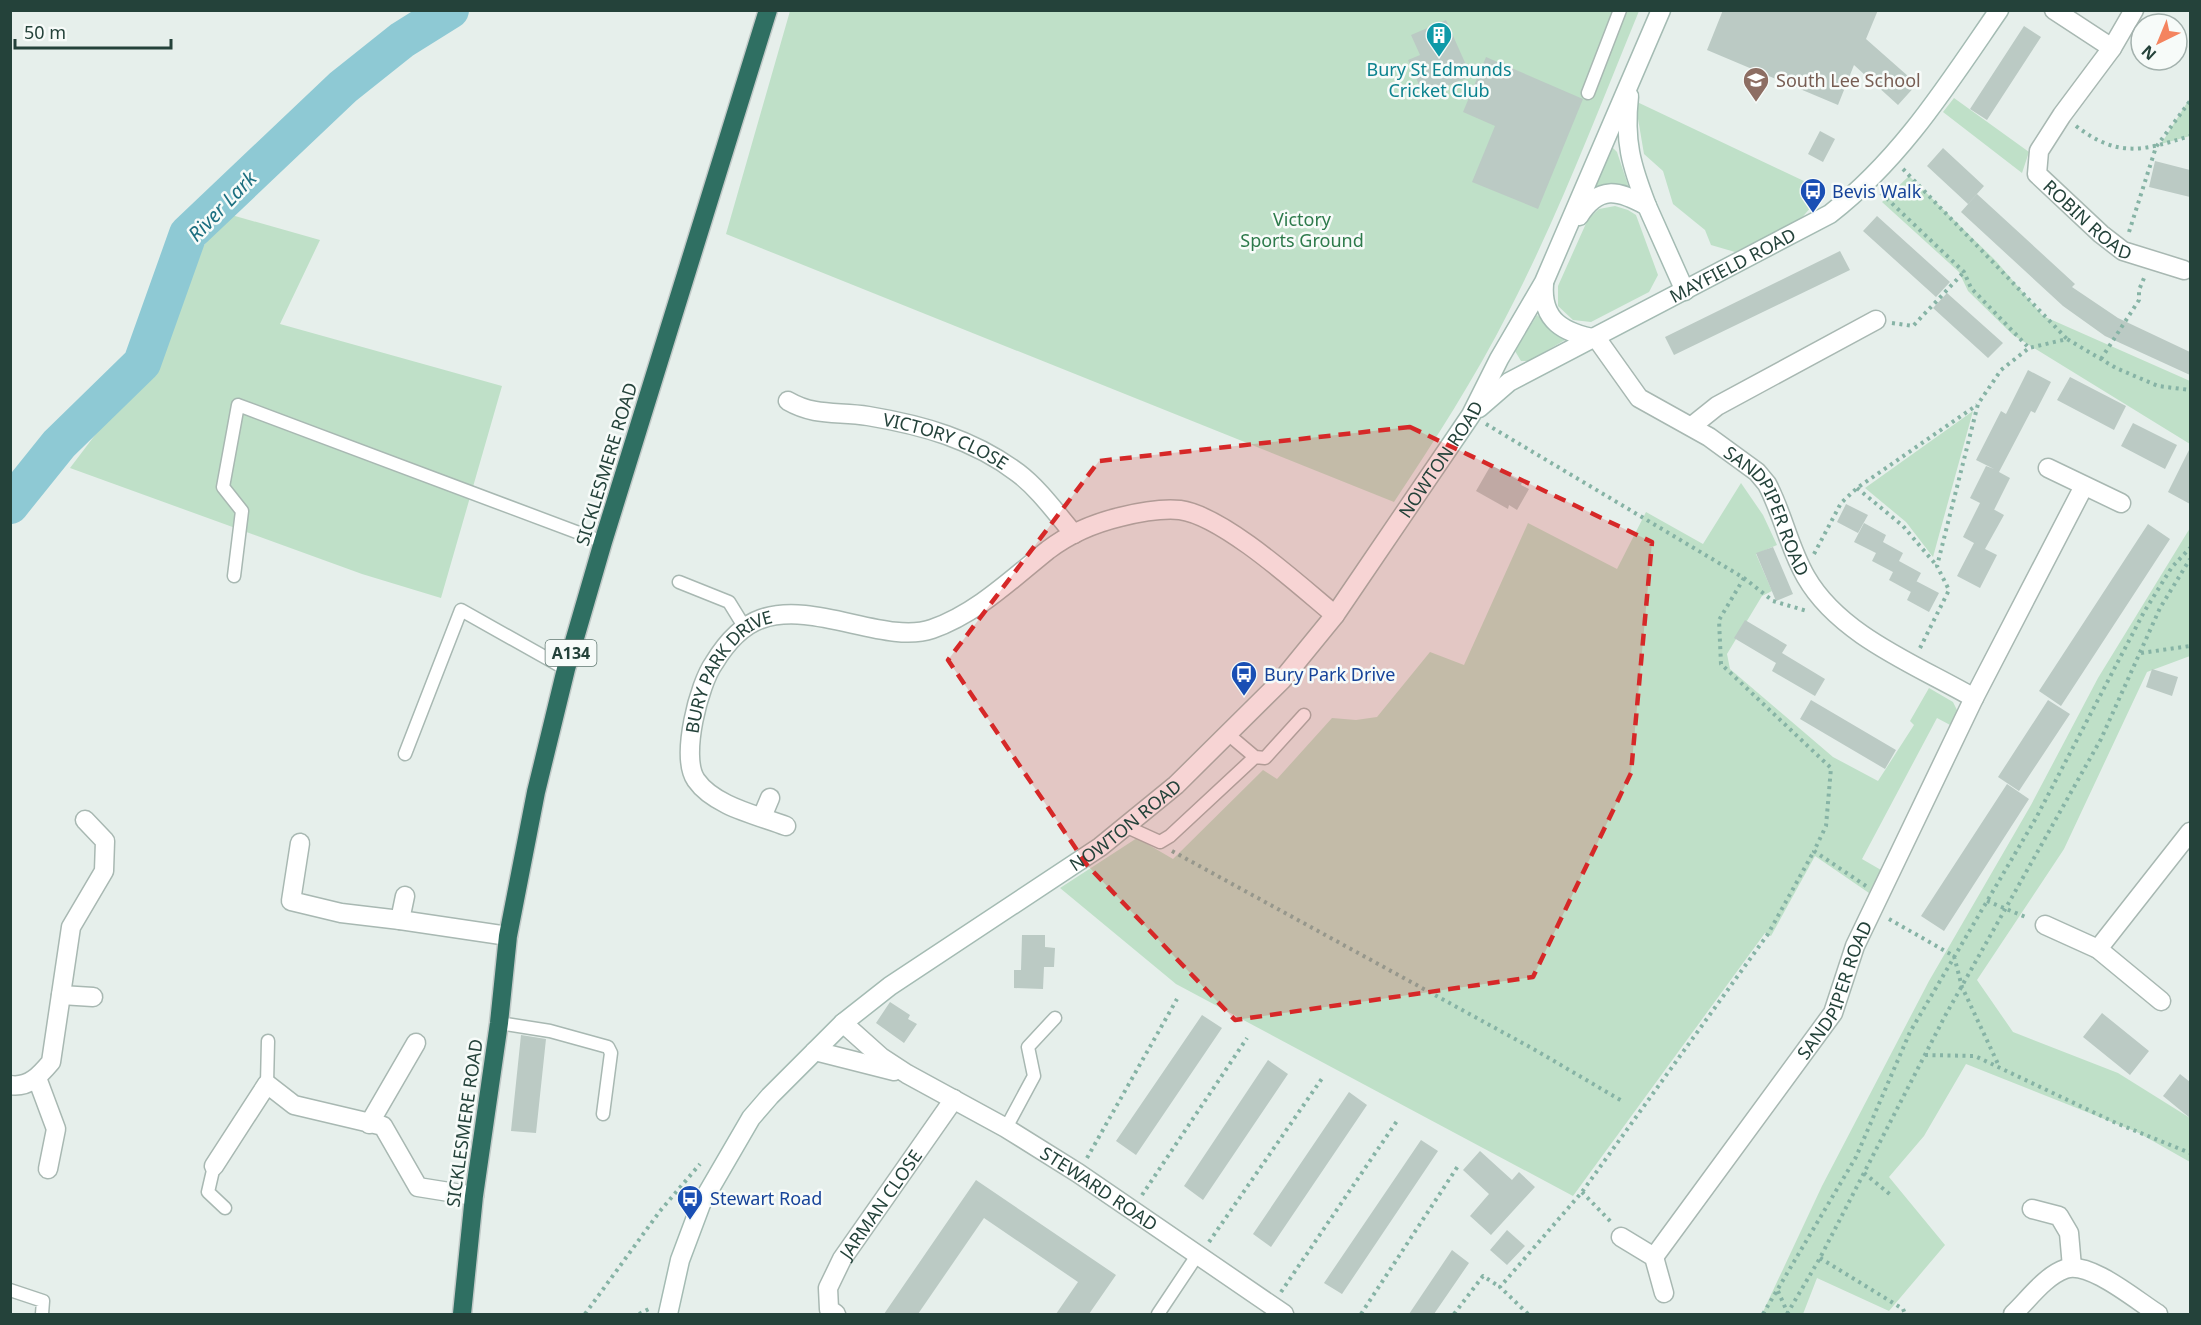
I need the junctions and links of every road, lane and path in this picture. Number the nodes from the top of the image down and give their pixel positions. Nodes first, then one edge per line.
1 (768, 10) edge
2 (1620, 10) edge
3 (1661, 10) edge
4 (1999, 10) edge
5 (2054, 10) edge
6 (2134, 10) edge
7 (2112, 48) junction
8 (1630, 85) junction
9 (1588, 93) dead end
10 (2190, 101) edge
11 (2062, 115) junction
12 (2190, 136) edge
13 (2156, 147) junction
14 (1892, 158) junction
15 (1869, 182) junction
16 (1647, 206) junction
17 (1568, 232) junction
18 (2123, 251) junction
19 (2152, 261) junction
20 (2184, 270) dead end
21 (1964, 272) junction
22 (1544, 282) junction
23 (1685, 291) junction
24 (1876, 320) joint
25 (1597, 339) junction
26 (2067, 339) junction
27 (2029, 348) junction
28 (2101, 359) junction
29 (2190, 390) edge
30 (788, 401) dead end
31 (1978, 404) junction
32 (1471, 415) junction
33 (1692, 426) junction
34 (2048, 468) dead end
35 (2084, 486) junction
36 (1857, 488) junction
37 (2121, 503) dead end
38 (1074, 534) junction
39 (603, 542) junction
40 (2190, 548) edge
41 (2190, 561) edge
42 (1937, 566) junction
43 (1804, 574) junction
44 (234, 576) dead end
45 (1744, 578) junction
46 (679, 582) dead end
47 (1816, 614) dead end
48 (1335, 615) junction
49 (745, 628) junction
50 (2190, 646) edge
51 (2140, 653) junction
52 (1913, 663) junction
53 (566, 669) junction
54 (1974, 698) junction
55 (1304, 715) dead end
56 (1229, 735) junction
57 (405, 754) dead end
58 (1255, 757) junction
59 (770, 798) dead end
60 (762, 817) junction
61 (85, 820) dead end
62 (786, 826) dead end
63 (1127, 827) junction
64 (2190, 832) edge
65 (1160, 842) junction
66 (300, 843) dead end
67 (1814, 851) junction
68 (405, 896) dead end
69 (1987, 901) junction
70 (1876, 903) junction
71 (2007, 909) junction
72 (400, 920) junction
73 (2045, 925) joint
74 (508, 936) junction
75 (2098, 949) junction
76 (1954, 956) junction
77 (1962, 987) junction
78 (61, 995) junction
79 (93, 997) dead end
80 (1178, 999) dead end
81 (2161, 1001) dead end
82 (1055, 1018) dead end
83 (499, 1023) junction
84 (843, 1023) junction
85 (1246, 1038) dead end
86 (268, 1041) dead end
87 (416, 1043) dead end
88 (814, 1051) junction
89 (1925, 1055) junction
90 (1999, 1066) junction
91 (907, 1074) junction
92 (1323, 1077) dead end
93 (37, 1078) junction
94 (267, 1084) junction
95 (10, 1085) edge
96 (954, 1099) junction
97 (1622, 1101) dead end
98 (603, 1114) dead end
99 (1397, 1121) dead end
100 (369, 1124) junction
101 (1006, 1128) junction
102 (2190, 1153) edge
103 (702, 1162) dead end
104 (214, 1166) joint
105 (1458, 1166) dead end
106 (48, 1169) dead end
107 (1078, 1173) junction
108 (1864, 1173) junction
109 (1582, 1192) junction
110 (474, 1196) junction
111 (1892, 1196) dead end
112 (225, 1208) dead end
113 (1132, 1209) junction
114 (2032, 1209) dead end
115 (1621, 1237) joint
116 (1198, 1254) junction
117 (1654, 1257) junction
118 (1820, 1258) junction
119 (2072, 1267) junction
120 (1500, 1287) junction
121 (10, 1290) edge
122 (1778, 1290) junction
123 (1664, 1293) dead end
124 (1278, 1311) edge
125 (42, 1314) edge
126 (462, 1314) edge
127 (585, 1314) edge
128 (668, 1314) edge
129 (836, 1314) edge
130 (1158, 1314) edge
131 (1361, 1314) edge
132 (1454, 1314) edge
133 (1528, 1314) edge
134 (1763, 1314) edge
135 (1788, 1314) edge
136 (1905, 1314) edge
137 (2013, 1314) edge
138 (2158, 1314) edge

1 - 39 highway, SICKLESMERE ROAD / A134
2 - 9 lane
3 - 8 street, NOWTON ROAD
4 - 14 street, MAYFIELD ROAD
5 - 7 street
6 - 7 street, ROBIN ROAD
7 - 11 street, ROBIN ROAD
8 - 16 street, NOWTON ROAD
8 - 17 street, NOWTON ROAD
10 - 13 path
11 - 13 path
11 - 18 street, ROBIN ROAD
12 - 13 path
13 - 18 path
14 - 15 street, MAYFIELD ROAD
14 - 26 path
15 - 21 path
15 - 23 street, MAYFIELD ROAD
16 - 17 street, NOWTON ROAD
16 - 23 street, NOWTON ROAD
17 - 22 street, NOWTON ROAD
18 - 19 street, ROBIN ROAD
19 - 20 street, ROBIN ROAD
19 - 28 path
21 - 24 path
21 - 27 path
22 - 25 street
22 - 32 street, NOWTON ROAD
23 - 25 street, MAYFIELD ROAD
24 - 33 street
25 - 32 street, MAYFIELD ROAD
25 - 33 street, SANDPIPER ROAD
26 - 27 path
26 - 28 path
27 - 31 path
28 - 29 path
30 - 38 street, VICTORY CLOSE
31 - 36 path
31 - 42 path
32 - 45 path
32 - 48 street, NOWTON ROAD
33 - 43 street, SANDPIPER ROAD
34 - 35 street
35 - 37 street
35 - 54 street, SANDPIPER ROAD
36 - 42 path
36 - 43 path
38 - 48 street, BURY PARK DRIVE
38 - 49 street, BURY PARK DRIVE
39 - 44 lane
39 - 53 highway, SICKLESMERE ROAD / A134
40 - 69 path
41 - 51 path
42 - 52 path
43 - 52 street, SANDPIPER ROAD
45 - 47 path
45 - 67 path
46 - 49 lane
48 - 56 street, NOWTON ROAD
49 - 60 street, BURY PARK DRIVE
50 - 51 path
51 - 71 path
52 - 54 street, SANDPIPER ROAD
53 - 57 lane
53 - 74 highway, SICKLESMERE ROAD / A134
54 - 70 street, SANDPIPER ROAD
55 - 58 lane
56 - 58 lane
56 - 63 street, NOWTON ROAD
58 - 65 lane
59 - 60 street
60 - 62 street, BURY PARK DRIVE
61 - 78 street
63 - 65 lane
63 - 84 street, NOWTON ROAD
64 - 75 street
65 - 97 path
66 - 72 street
67 - 70 path
67 - 109 path
68 - 72 street
69 - 71 path
69 - 76 path
70 - 76 path
70 - 117 street, SANDPIPER ROAD
71 - 73 path
71 - 77 path
72 - 74 street
73 - 75 street
74 - 83 highway, SICKLESMERE ROAD / A134
75 - 81 street
76 - 77 path
76 - 122 path
77 - 89 path
77 - 90 path
78 - 79 street
78 - 93 street
80 - 107 path
82 - 101 lane
83 - 98 lane
83 - 110 highway, SICKLESMERE ROAD / A134
84 - 88 street, NOWTON ROAD
84 - 91 street, STEWARD ROAD
85 - 113 path
86 - 94 lane
87 - 100 street
88 - 91 street, STEWARD ROAD
88 - 128 street, NOWTON ROAD
89 - 90 path
89 - 108 path
90 - 102 path
91 - 96 street, STEWARD ROAD
92 - 116 path
93 - 95 street
93 - 106 street
94 - 100 street
94 - 104 street
96 - 101 street, STEWARD ROAD
96 - 129 street, JARMAN CLOSE
99 - 124 path
100 - 110 street
101 - 107 street, STEWARD ROAD
103 - 127 path
104 - 112 lane
105 - 131 path
107 - 113 street, STEWARD ROAD
108 - 111 path
108 - 118 path
109 - 115 path
109 - 120 path
110 - 126 highway, SICKLESMERE ROAD / A134
113 - 116 street, STEWARD ROAD
114 - 119 street
115 - 117 street
116 - 124 street, STEWARD ROAD
116 - 130 lane
117 - 123 street
118 - 135 path
118 - 136 path
119 - 137 street
119 - 138 street
120 - 132 path
120 - 133 path
121 - 125 lane
122 - 134 path
122 - 135 path

